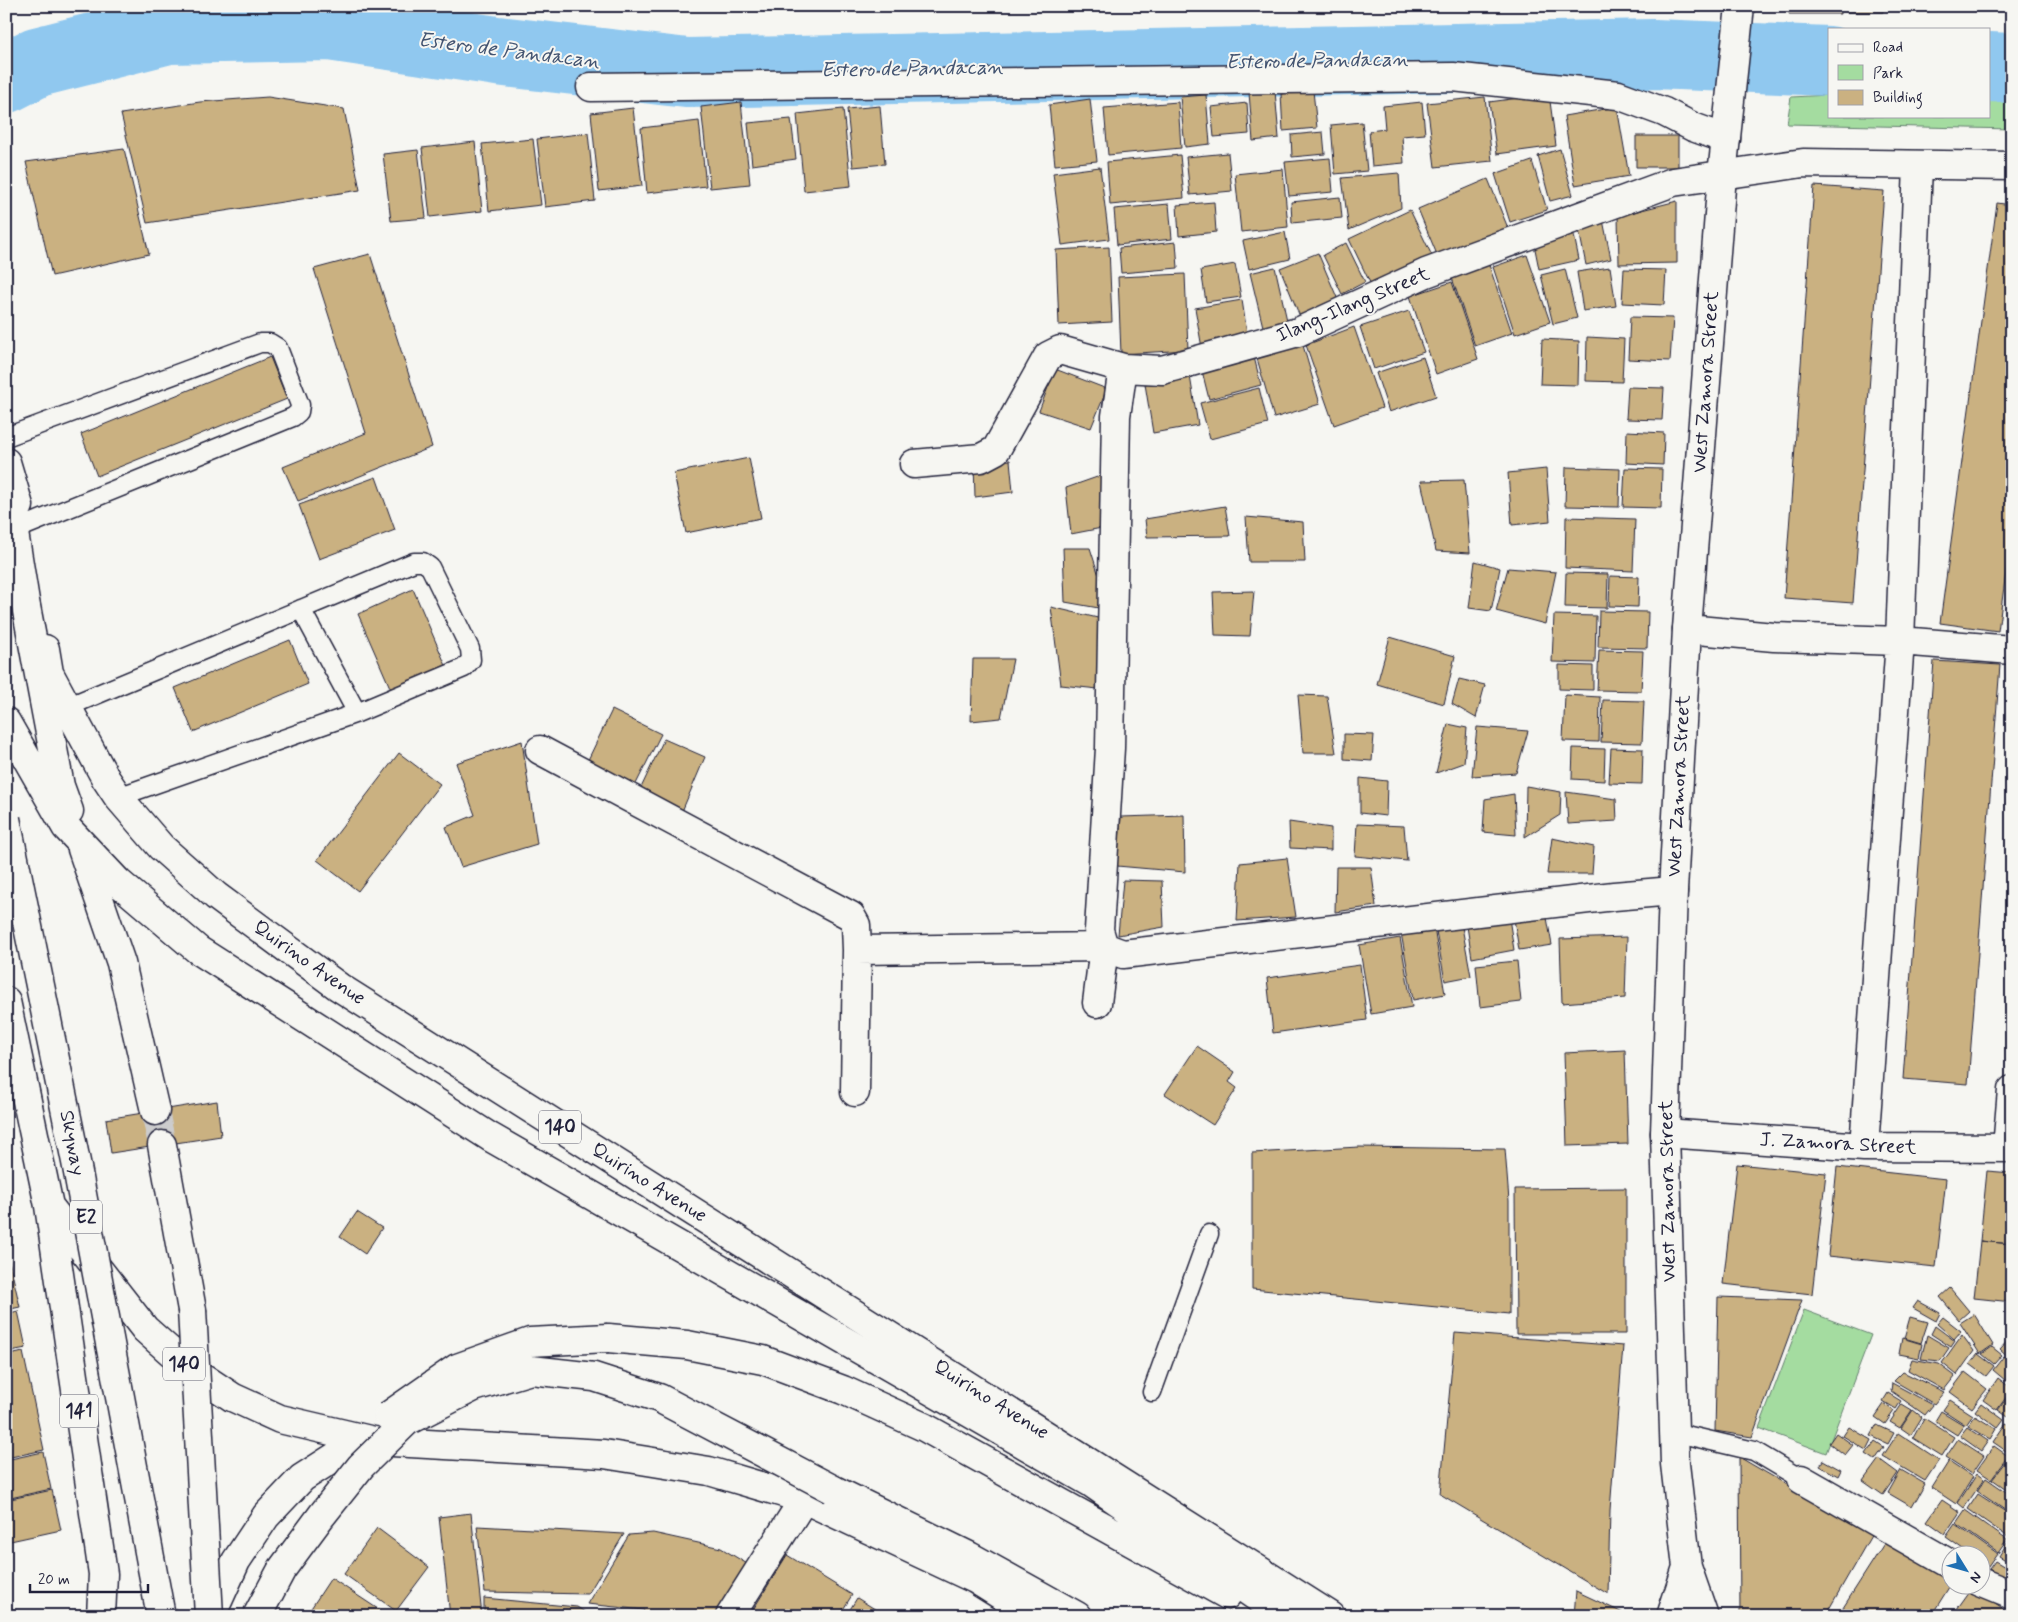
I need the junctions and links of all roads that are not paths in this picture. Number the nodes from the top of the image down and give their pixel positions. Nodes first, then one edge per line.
1 (1739, 11) edge
2 (591, 87) dead end
3 (1727, 130) junction
4 (1918, 165) junction
5 (2012, 166) edge
6 (1722, 175) junction
7 (1123, 368) junction
8 (6, 437) edge
9 (6, 462) edge
10 (914, 464) dead end
11 (6, 483) edge
12 (25, 526) junction
13 (301, 609) junction
14 (1687, 629) junction
15 (1900, 641) junction
16 (2012, 650) edge
17 (67, 707) junction
18 (357, 713) junction
19 (6, 722) edge
20 (540, 750) dead end
21 (118, 796) junction
22 (6, 819) edge
23 (6, 876) edge
24 (1673, 891) junction
25 (1104, 947) junction
26 (857, 950) junction
27 (6, 1001) edge
28 (1097, 1003) dead end
29 (2012, 1090) edge
30 (855, 1092) dead end
31 (155, 1111) tunnel mouth
32 (1665, 1133) junction
33 (162, 1145) tunnel mouth
34 (1864, 1147) junction
35 (2009, 1148) edge
36 (49, 1206) junction
37 (1209, 1234) dead end
38 (1152, 1392) dead end
39 (1673, 1432) junction
40 (374, 1441) junction
41 (1802, 1479) joint
42 (804, 1499) junction
43 (1940, 1558) edge
44 (1687, 1567) junction
45 (1990, 1586) edge
46 (2012, 1595) edge
47 (101, 1616) edge
48 (149, 1616) edge
49 (161, 1616) edge
50 (210, 1616) edge
51 (242, 1616) edge
52 (257, 1616) edge
53 (730, 1616) edge
54 (1034, 1616) edge
55 (1077, 1616) edge
56 (1265, 1616) edge
57 (1284, 1616) edge
58 (1331, 1616) edge
59 (1671, 1616) edge
60 (1704, 1616) edge

1 - 3 main road, West Zamora Street
2 - 3 main road
3 - 6 main road, West Zamora Street
4 - 5 main road, Ilang-Ilang Street
4 - 6 main road, Ilang-Ilang Street
4 - 15 main road
6 - 7 main road, Ilang-Ilang Street
6 - 14 main road, West Zamora Street
7 - 10 main road, Ilang-Ilang Street
7 - 25 main road
8 - 12 lane
9 - 12 main road, Quirino Avenue / 140
11 - 31 main road
12 - 17 main road, Quirino Avenue / 140
13 - 17 lane
13 - 18 lane
13 - 18 lane
14 - 15 main road
14 - 24 main road, West Zamora Street
15 - 16 main road
15 - 34 main road
17 - 21 main road, Quirino Avenue / 140
18 - 21 lane
19 - 57 main road
20 - 26 main road
21 - 58 main road, Quirino Avenue / 140
22 - 49 main road, Skyway / E2, bridge
23 - 48 main road, Skyway / E2
24 - 25 main road
24 - 32 main road, West Zamora Street
25 - 26 main road
25 - 28 main road
26 - 30 main road
27 - 36 main road, 140
29 - 35 main road
32 - 34 main road, J. Zamora Street
32 - 39 main road, West Zamora Street
33 - 50 main road, bridge
34 - 35 main road, J. Zamora Street
36 - 40 main road, 140
36 - 47 main road, 141
37 - 38 lane
39 - 41 lane
39 - 44 main road, West Zamora Street
40 - 42 main road, 140
40 - 50 main road
41 - 43 main road
42 - 53 main road
42 - 54 main road, 140
44 - 59 main road, West Zamora Street
44 - 60 main road, West Zamora Street
45 - 46 main road
51 - 56 main road, bridge
52 - 55 main road, bridge

